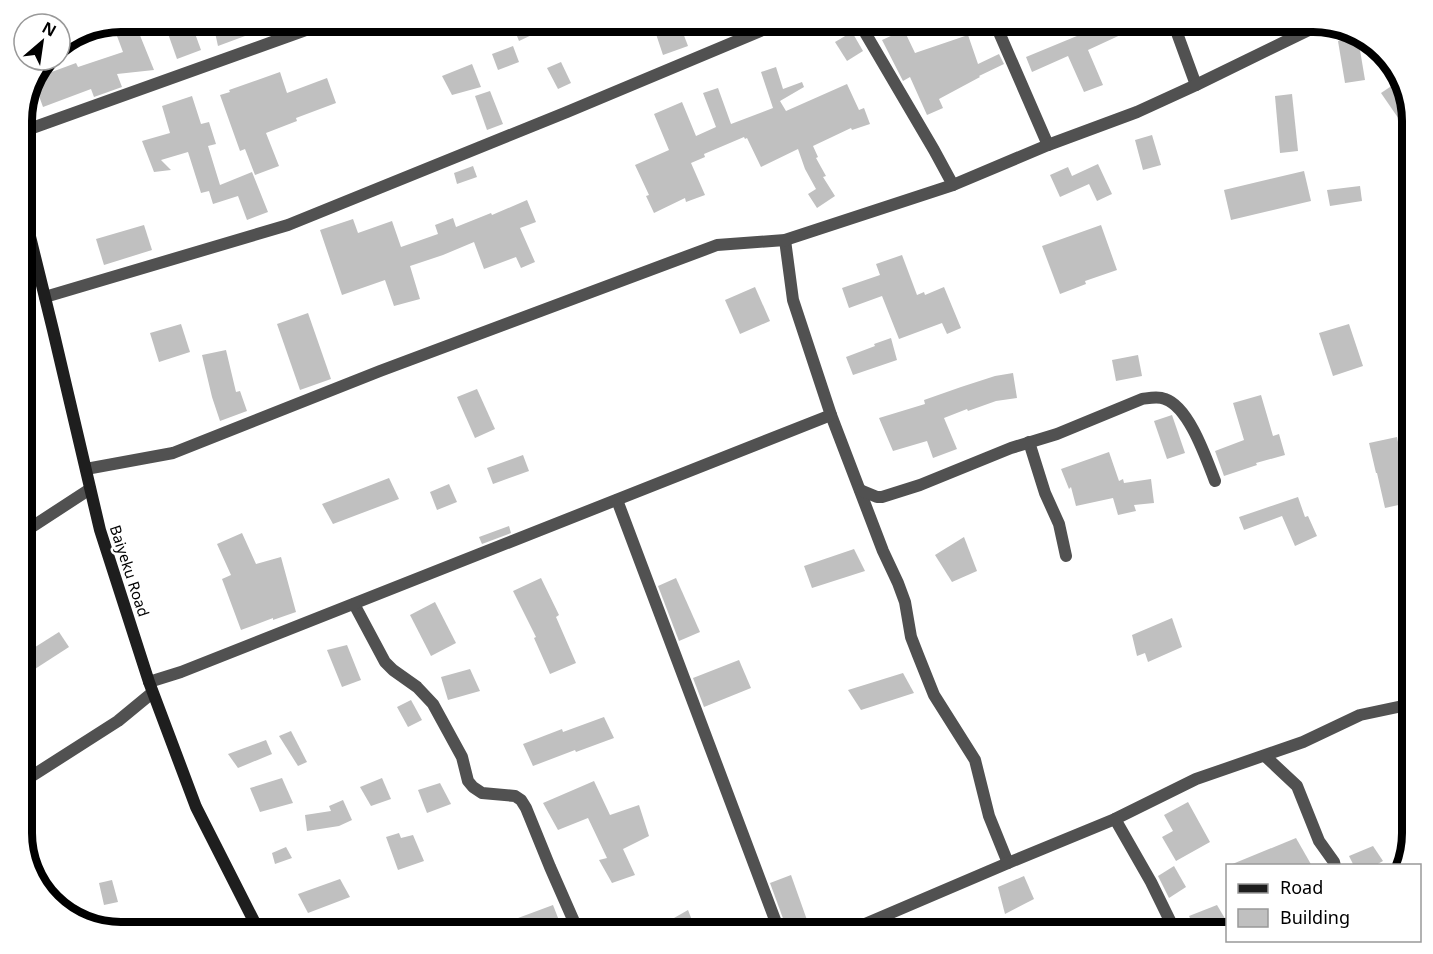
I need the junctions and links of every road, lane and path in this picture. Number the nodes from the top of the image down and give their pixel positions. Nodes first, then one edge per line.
1 (300, 32) edge
2 (758, 32) edge
3 (865, 32) edge
4 (999, 32) edge
5 (1177, 32) edge
6 (1305, 32) edge
7 (1196, 85) junction
8 (32, 128) edge
9 (1048, 145) junction
10 (953, 185) junction
11 (785, 240) junction
12 (32, 244) edge
13 (45, 297) junction
14 (831, 415) junction
15 (1029, 442) junction
16 (86, 469) junction
17 (1215, 481) dead end
18 (90, 489) junction
19 (860, 490) junction
20 (617, 500) junction
21 (32, 527) edge
22 (1066, 556) dead end
23 (354, 604) junction
24 (151, 688) junction
25 (1402, 706) edge
26 (1265, 756) junction
27 (32, 776) edge
28 (1115, 819) junction
29 (1008, 863) junction
30 (1334, 864) edge
31 (254, 922) edge
32 (574, 922) edge
33 (776, 922) edge
34 (870, 922) edge
35 (1171, 922) edge

1 - 8 street
2 - 13 street
3 - 10 street
4 - 9 street
5 - 7 street
6 - 7 street
7 - 9 street
9 - 10 street
10 - 11 street
11 - 14 street
11 - 16 street
12 - 13 main road, Baiyeku Road
13 - 16 main road, Baiyeku Road
14 - 19 street
14 - 20 street
15 - 17 street
15 - 19 street
15 - 22 street
16 - 18 main road, Baiyeku Road
18 - 21 street
18 - 24 main road, Baiyeku Road
19 - 29 street
20 - 23 street
20 - 33 street
23 - 24 street
23 - 32 street
24 - 27 street
24 - 31 main road, Baiyeku Road
25 - 26 street
26 - 28 street
26 - 30 street
28 - 29 street
28 - 35 street
29 - 34 street

